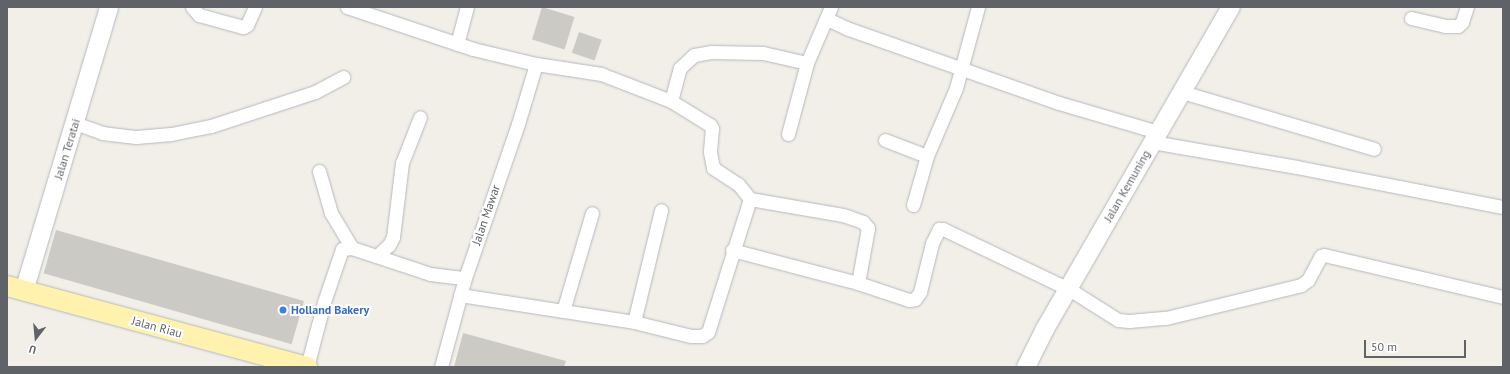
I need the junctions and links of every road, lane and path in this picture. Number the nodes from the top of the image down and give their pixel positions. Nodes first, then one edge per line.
1 (109, 7) edge
2 (192, 7) edge
3 (255, 7) edge
4 (347, 7) edge
5 (467, 7) edge
6 (978, 7) edge
7 (1231, 7) edge
8 (1467, 7) edge
9 (829, 13) edge
10 (1412, 18) dead end
11 (457, 44) junction
12 (807, 62) junction
13 (536, 64) junction
14 (962, 67) junction
15 (343, 77) dead end
16 (1182, 92) junction
17 (671, 101) junction
18 (420, 117) dead end
19 (75, 123) junction
20 (788, 134) dead end
21 (1155, 137) junction
22 (885, 140) dead end
23 (1374, 149) dead end
24 (927, 156) junction
25 (319, 171) dead end
26 (750, 199) junction
27 (913, 205) dead end
28 (1503, 207) edge
29 (662, 210) dead end
30 (592, 213) dead end
31 (352, 248) junction
32 (732, 250) junction
33 (377, 256) junction
34 (465, 278) junction
35 (858, 283) junction
36 (15, 288) edge
37 (1069, 289) junction
38 (460, 295) junction
39 (1503, 298) edge
40 (563, 311) junction
41 (634, 322) junction
42 (307, 367) edge
43 (441, 367) edge
44 (1026, 367) edge

1 - 19 street, Jalan Teratai
2 - 3 street
4 - 11 street
5 - 11 street
6 - 14 street
7 - 16 street, Jalan Kemuning
8 - 10 street
9 - 12 street
9 - 14 street
11 - 13 street
12 - 17 street
12 - 20 street
13 - 17 street
13 - 34 street, Jalan Mawar
14 - 21 street
14 - 24 street
15 - 19 street
16 - 21 street, Jalan Kemuning
16 - 23 street
17 - 26 street
18 - 33 street
19 - 36 street, Jalan Teratai
21 - 28 street
21 - 37 street, Jalan Kemuning
22 - 24 street
24 - 27 street
25 - 31 street
26 - 32 street
26 - 35 street
29 - 41 street
30 - 40 street
31 - 33 street
31 - 42 street
32 - 35 street
32 - 41 street
33 - 34 street
34 - 38 street, Jalan Mawar
35 - 37 street
36 - 42 main road, Jalan Riau
37 - 39 street
37 - 44 street, Jalan Kemuning
38 - 40 street
38 - 43 street, Jalan Mawar
40 - 41 street

